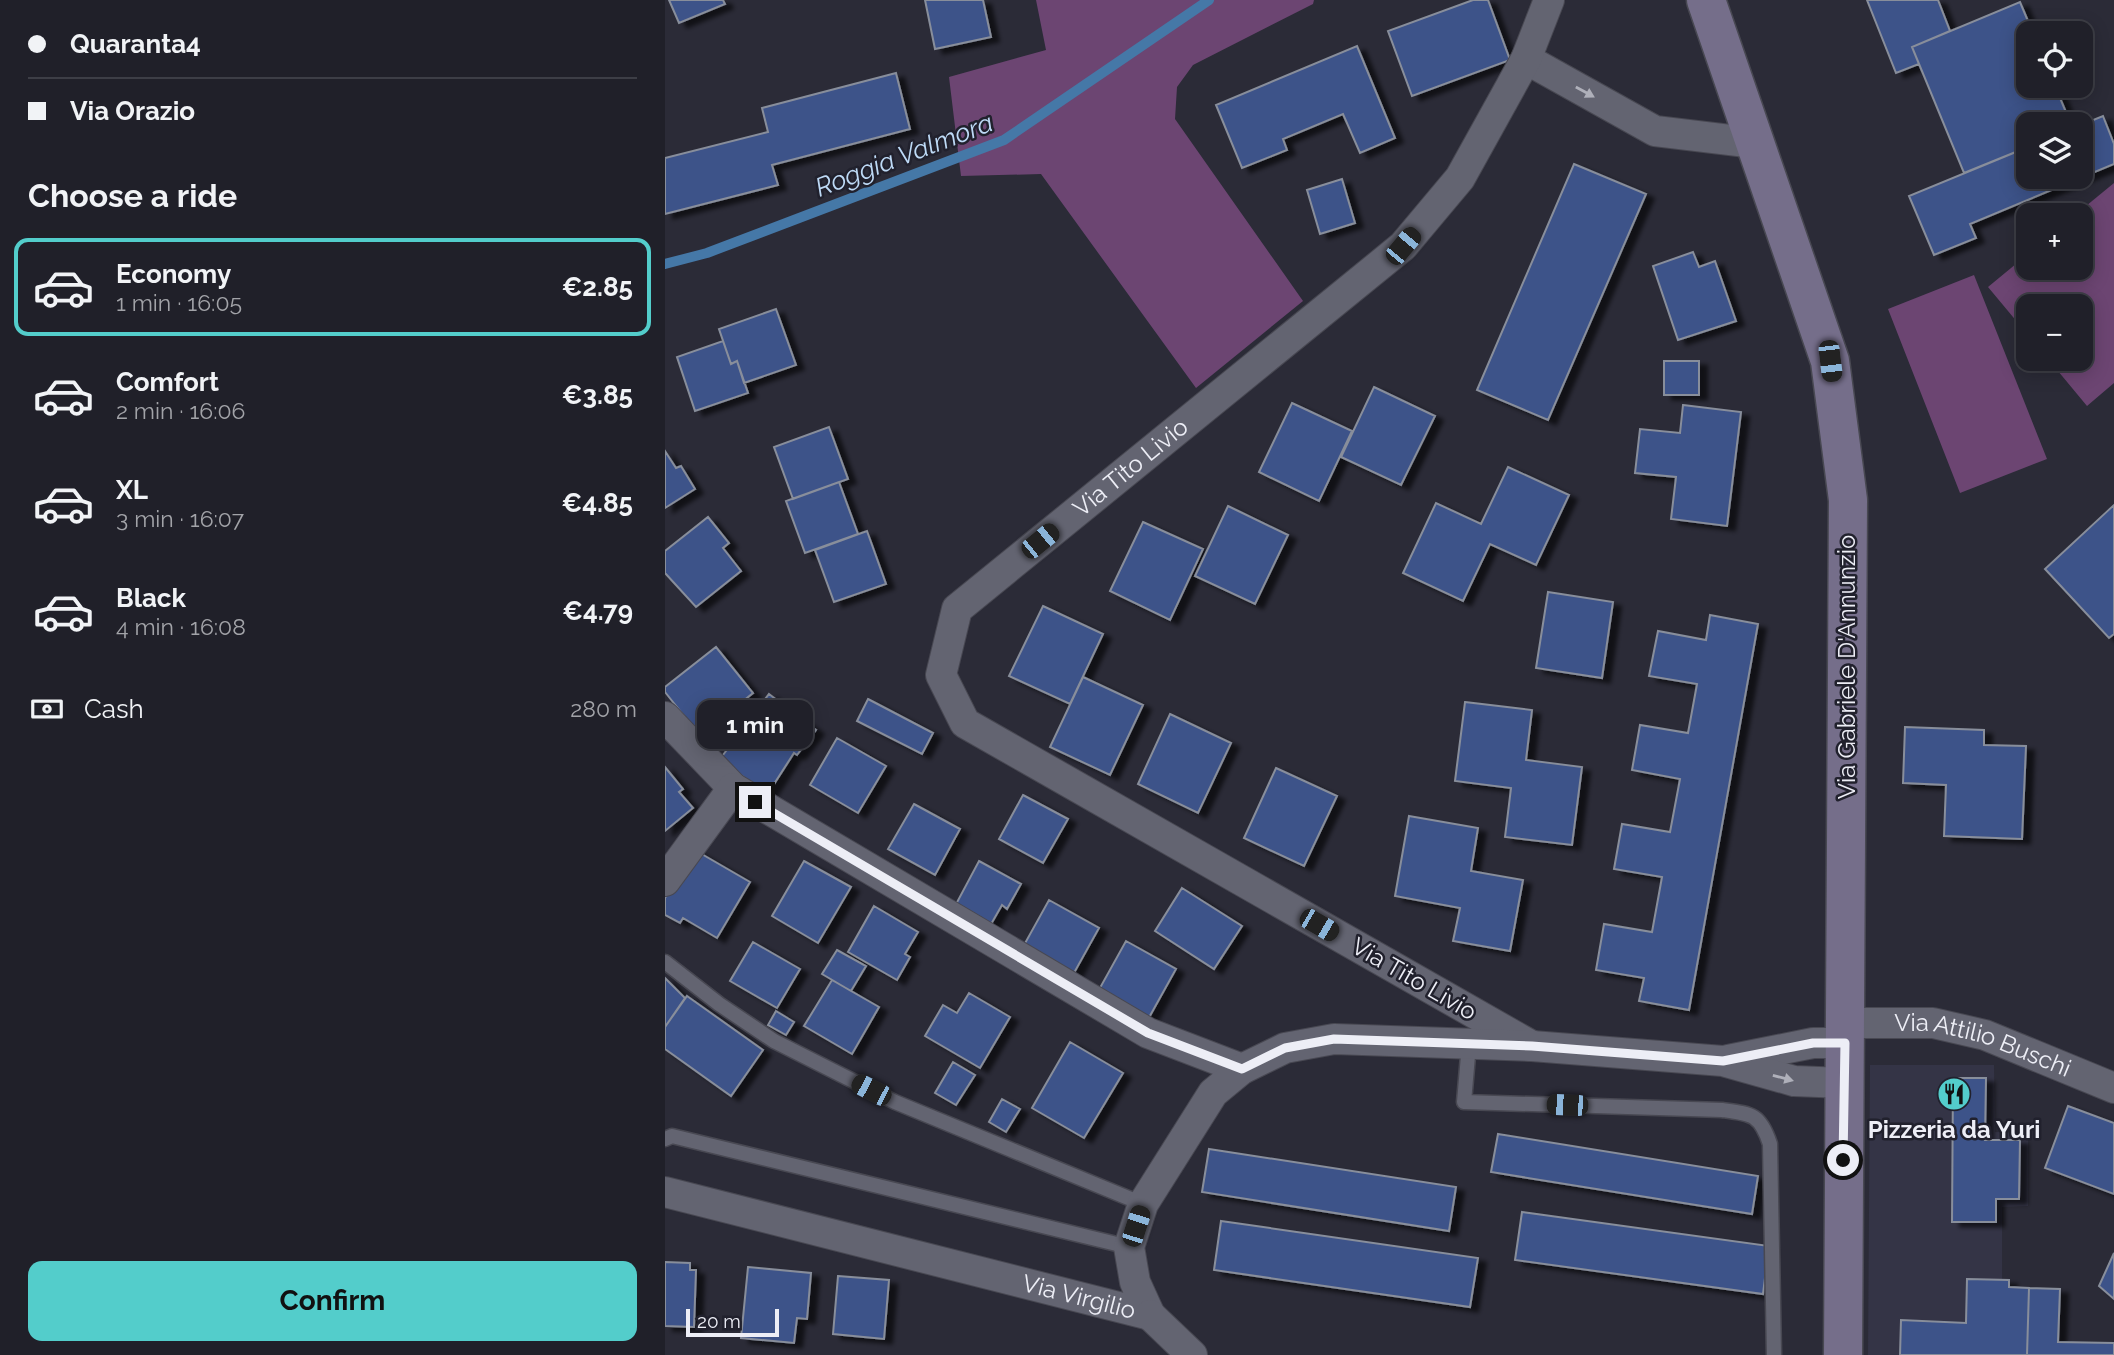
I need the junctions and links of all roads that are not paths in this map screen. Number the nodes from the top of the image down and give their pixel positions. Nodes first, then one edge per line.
1 (1549, 0) edge
2 (1706, 0) edge
3 (1526, 59) junction
4 (1755, 143) junction
5 (665, 717) edge
6 (733, 788) junction
7 (665, 881) edge
8 (665, 962) edge
9 (1845, 1033) junction
10 (1469, 1044) junction
11 (1532, 1046) junction
12 (1723, 1061) junction
13 (1242, 1069) junction
14 (1844, 1083) junction
15 (2114, 1088) edge
16 (665, 1139) edge
17 (665, 1192) edge
18 (1143, 1204) junction
19 (1129, 1248) junction
20 (1150, 1315) junction
21 (1192, 1355) edge
22 (1774, 1355) edge
23 (1843, 1355) edge

1 - 3 street, Via Tito Livio
2 - 4 main road, Via Gabriele D'Annunzio
3 -> 4 street
3 - 11 street, Via Tito Livio
4 - 9 main road, Via Gabriele D'Annunzio
5 - 6 street
6 - 7 street
6 - 13 street
8 - 18 lane
9 - 12 street, Via Virgilio
9 - 14 main road, Via Gabriele D'Annunzio
9 - 15 street, Via Attilio Buschi
10 - 11 street, Via Virgilio
10 - 13 street, Via Virgilio
10 - 22 lane
11 - 12 street, Via Virgilio
12 -> 14 street, Via Virgilio
13 - 18 street, Via Virgilio
14 - 23 main road, Via Gabriele D'Annunzio
16 - 19 lane
17 - 20 street, Via Virgilio
18 - 19 street, Via Virgilio
19 - 20 street, Via Virgilio
20 - 21 street

